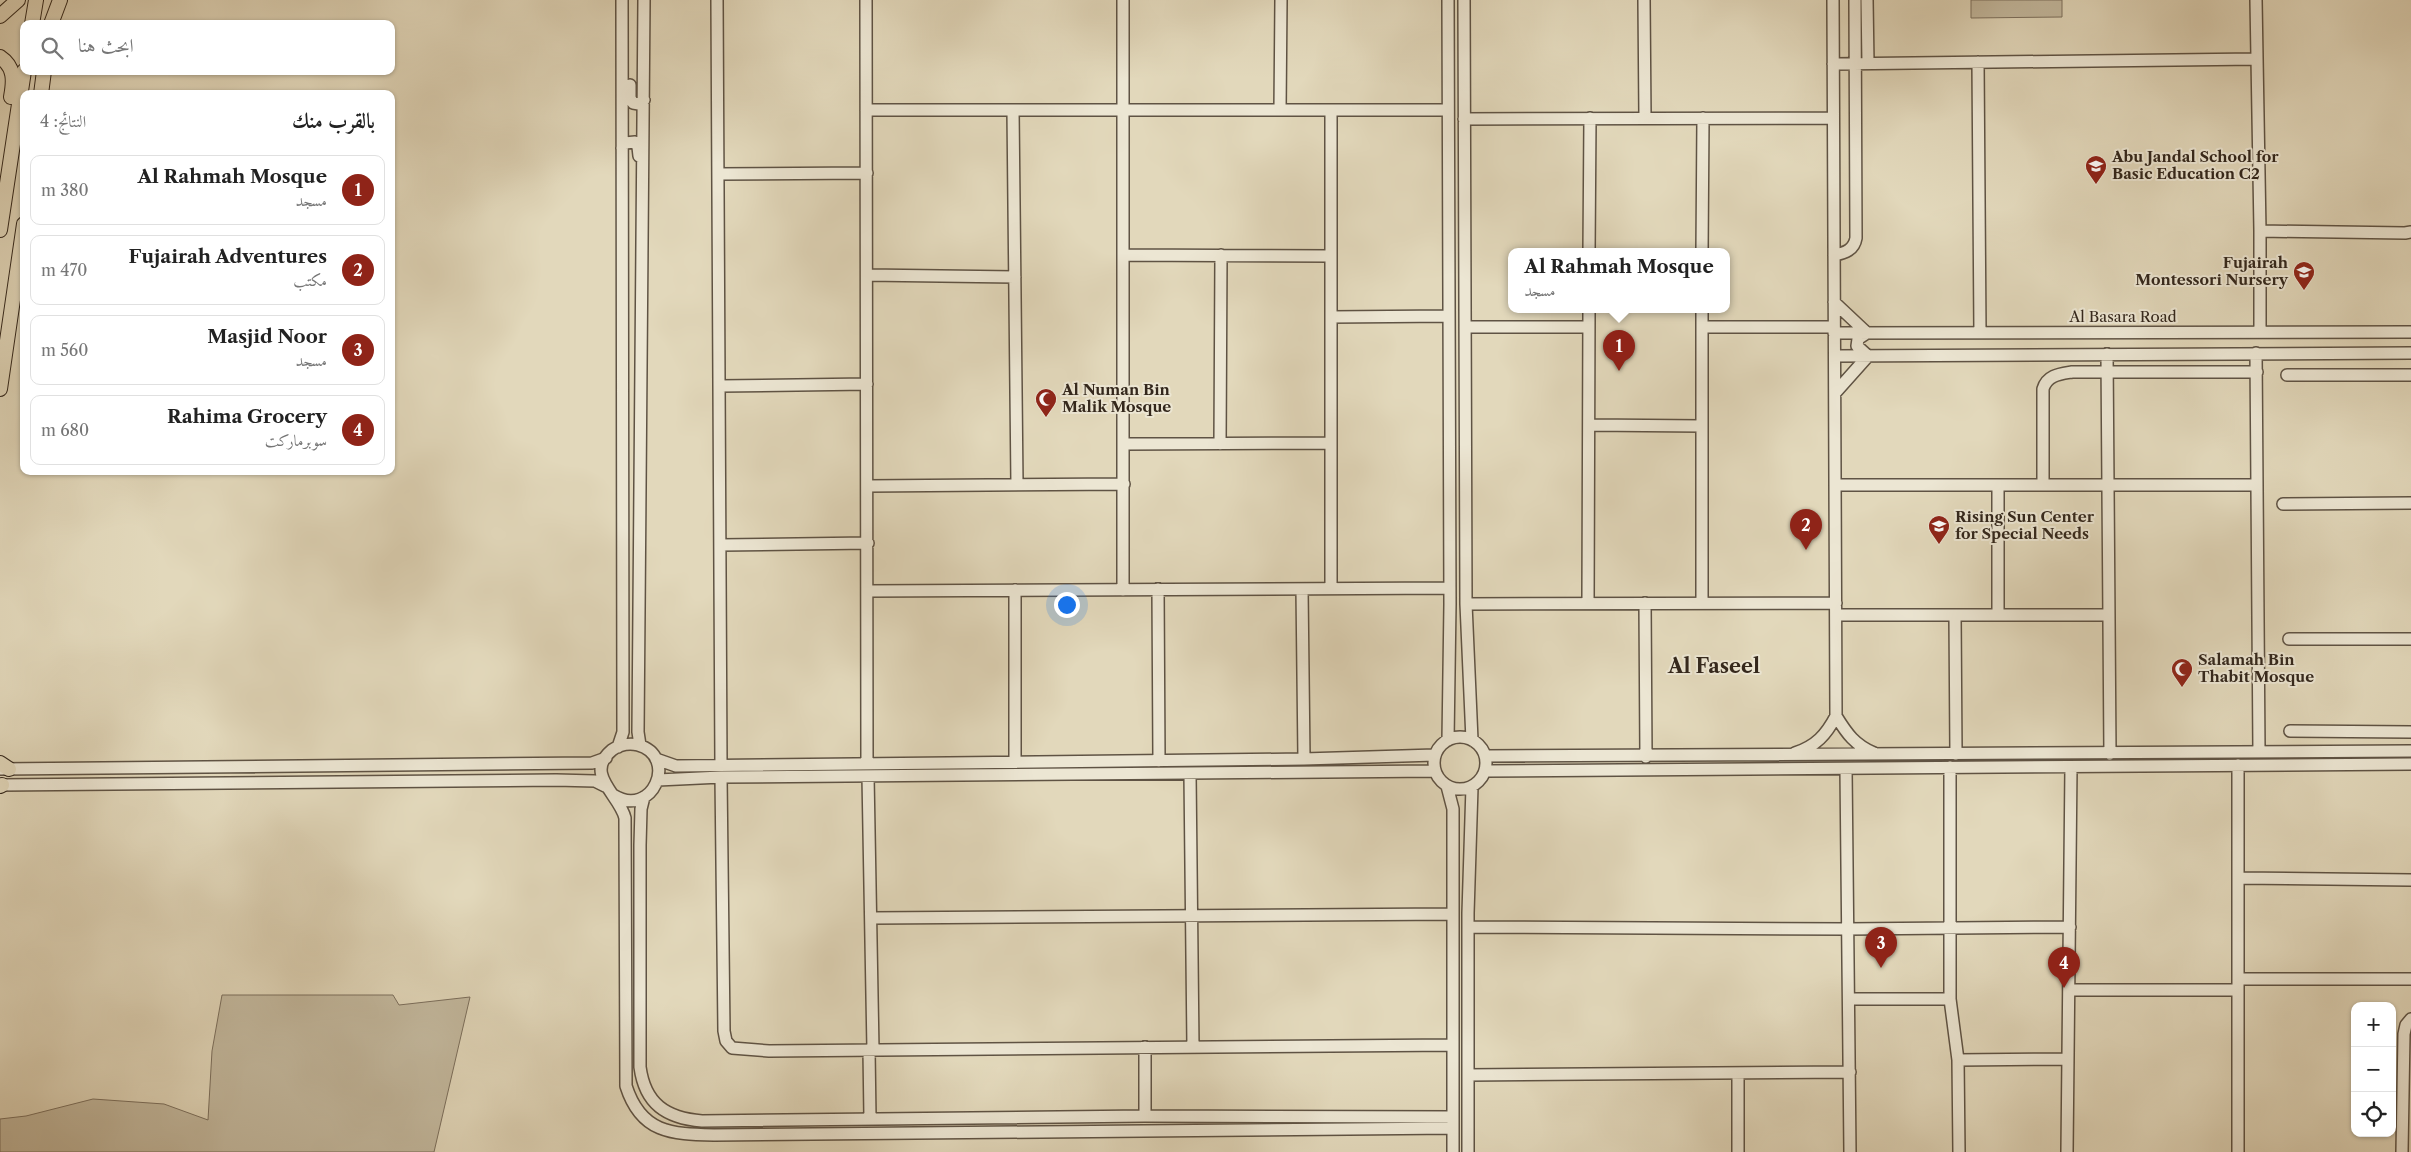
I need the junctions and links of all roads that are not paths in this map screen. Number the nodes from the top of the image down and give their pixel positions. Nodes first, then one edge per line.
1 (4, 0) edge
2 (18, 0) edge
3 (36, 0) edge
4 (53, 0) edge
5 (60, 0) edge
6 (622, 0) edge
7 (644, 0) edge
8 (717, 0) edge
9 (866, 0) edge
10 (1123, 0) edge
11 (1281, 0) edge
12 (1448, 0) edge
13 (1464, 0) edge
14 (1644, 0) edge
15 (1832, 0) edge
16 (1855, 0) edge
17 (1867, 0) edge
18 (2256, 0) edge
19 (0, 4) edge
20 (0, 16) edge
21 (33, 20) edge
22 (51, 20) edge
23 (52, 20) edge
24 (622, 42) junction
25 (0, 57) edge
26 (2256, 59) junction
27 (1978, 62) junction
28 (1868, 63) junction
29 (1833, 64) junction
30 (1855, 64) junction
31 (23, 75) edge
32 (43, 75) edge
33 (21, 90) edge
34 (42, 90) edge
35 (20, 96) edge
36 (644, 100) junction
37 (866, 110) junction
38 (1013, 110) junction
39 (1123, 110) junction
40 (1280, 110) junction
41 (1331, 110) junction
42 (1448, 110) junction
43 (1590, 118) junction
44 (1645, 118) junction
45 (1702, 118) junction
46 (1464, 119) junction
47 (1833, 122) junction
48 (1855, 126) junction
49 (13, 140) junction
50 (622, 148) junction
51 (867, 173) junction
52 (718, 174) junction
53 (1834, 174) junction
54 (1856, 174) junction
55 (642, 205) junction
56 (1856, 207) junction
57 (1834, 208) junction
58 (0, 230) edge
59 (2260, 232) junction
60 (2411, 232) edge
61 (1589, 248) edge
62 (1702, 248) edge
63 (20, 252) edge
64 (1123, 255) junction
65 (1221, 255) junction
66 (1834, 255) junction
67 (1331, 256) junction
68 (867, 276) junction
69 (1015, 277) junction
70 (1834, 302) junction
71 (1589, 313) edge
72 (1702, 313) edge
73 (1449, 316) junction
74 (1331, 317) junction
75 (1702, 326) junction
76 (1465, 327) junction
77 (1589, 327) junction
78 (1834, 330) junction
79 (2260, 332) junction
80 (2411, 332) edge
81 (1867, 333) junction
82 (1980, 333) junction
83 (2256, 353) junction
84 (2411, 353) edge
85 (2107, 354) junction
86 (1835, 356) junction
87 (1868, 356) junction
88 (2107, 372) junction
89 (2257, 372) junction
90 (2287, 375) dead end
91 (2411, 375) edge
92 (867, 384) junction
93 (720, 386) junction
94 (0, 389) edge
95 (1835, 393) junction
96 (1589, 426) junction
97 (1702, 426) junction
98 (1331, 443) junction
99 (1124, 444) junction
100 (1220, 444) junction
101 (1017, 484) junction
102 (1124, 484) junction
103 (1835, 485) junction
104 (1998, 485) junction
105 (2043, 485) junction
106 (2108, 485) junction
107 (2257, 485) junction
108 (868, 486) junction
109 (2283, 504) dead end
110 (2411, 504) edge
111 (868, 543) junction
112 (721, 545) junction
113 (1331, 588) junction
114 (1450, 588) junction
115 (1302, 589) junction
116 (1016, 590) junction
117 (1123, 590) junction
118 (1158, 590) junction
119 (868, 591) junction
120 (1588, 603) junction
121 (1645, 603) junction
122 (1702, 603) junction
123 (1836, 603) junction
124 (1466, 604) junction
125 (1836, 615) junction
126 (1956, 615) junction
127 (1998, 615) junction
128 (2109, 616) junction
129 (2289, 639) dead end
130 (2411, 639) edge
131 (1836, 716) junction
132 (2290, 731) dead end
133 (2411, 732) edge
134 (1448, 740) junction
135 (1472, 740) junction
136 (640, 746) junction
137 (618, 747) junction
138 (2411, 751) edge
139 (2259, 752) junction
140 (1956, 754) junction
141 (2110, 754) junction
142 (1435, 755) junction
143 (1878, 755) junction
144 (1486, 756) junction
145 (1646, 756) junction
146 (1788, 756) junction
147 (606, 758) junction
148 (1304, 759) junction
149 (656, 760) junction
150 (1159, 761) junction
151 (1015, 762) junction
152 (867, 764) junction
153 (2411, 764) edge
154 (721, 765) junction
155 (2238, 765) junction
156 (2071, 766) junction
157 (3, 767) edge
158 (1950, 767) junction
159 (1846, 769) junction
160 (1435, 771) junction
161 (1486, 771) junction
162 (1190, 774) junction
163 (868, 776) junction
164 (721, 777) junction
165 (658, 780) junction
166 (1, 785) edge
167 (1447, 786) junction
168 (1472, 786) junction
169 (609, 790) junction
170 (644, 797) junction
171 (2238, 878) junction
172 (2411, 880) edge
173 (1452, 914) junction
174 (1191, 915) junction
175 (872, 918) junction
176 (1468, 927) junction
177 (1950, 927) junction
178 (2070, 927) junction
179 (1848, 929) junction
180 (2411, 979) edge
181 (2238, 985) junction
182 (2069, 990) junction
183 (1849, 999) junction
184 (1950, 999) junction
185 (2411, 1019) edge
186 (1453, 1045) junction
187 (1145, 1047) junction
188 (1194, 1047) junction
189 (871, 1050) junction
190 (1958, 1060) junction
191 (2068, 1060) junction
192 (1850, 1072) junction
193 (1738, 1073) junction
194 (1468, 1075) junction
195 (2407, 1115) edge
196 (1145, 1116) junction
197 (870, 1118) junction
198 (1453, 1122) junction
199 (1382, 1123) junction
200 (1453, 1152) edge
201 (1468, 1152) edge
202 (1738, 1152) edge
203 (1850, 1152) edge
204 (1959, 1152) edge
205 (2067, 1152) edge
206 (2238, 1152) edge
207 (2402, 1152) edge

1 - 19 main road
2 - 20 main road
3 - 21 main road
4 - 22 main road
5 - 23 main road
6 - 24 street
7 - 36 street
8 - 52 street
9 - 37 street
10 - 39 street
11 - 40 street
12 - 42 street
13 - 46 street
14 - 44 street
15 - 29 street
16 - 30 street
17 - 28 street
18 - 26 street
24 - 36 street
24 - 50 street
25 - 49 main road
26 - 27 street
26 - 59 street
27 - 28 street
27 - 82 street
28 - 30 street
29 - 30 street
29 - 47 street
30 - 48 street
31 - 33 main road
32 - 34 main road
35 - 49 main road
36 - 55 street
37 - 38 street
37 - 51 street
38 - 39 street
38 - 69 street
39 - 40 street
39 - 64 street
40 - 41 street
41 - 42 street
41 - 67 street
42 - 73 street
43 - 44 street
43 - 46 street
43 - 61 street
44 - 45 street
45 - 47 street
45 - 62 street
46 - 76 street
47 - 48 street
47 - 53 street
48 - 54 street
49 - 58 main road
50 - 55 street
50 - 137 street
51 - 52 street
51 - 68 street
52 - 93 street
53 - 54 street
53 - 57 street
54 - 56 street
55 - 136 street
56 - 57 street
56 - 66 street
57 - 66 street
59 - 60 street
59 - 79 street
63 - 94 main road
64 - 65 street
64 - 99 street
65 - 67 street
65 - 100 street
66 - 70 street
67 - 74 street
68 - 69 street
68 - 92 street
69 - 101 street
70 - 78 street
70 - 81 street
71 - 77 street
72 - 75 street
73 - 74 street
73 - 114 street
74 - 98 street
75 - 78 street, Al Basara Road
75 - 97 street
76 - 77 street
76 - 124 street
77 - 96 street
78 - 81 street, Al Basara Road
78 - 86 street
79 - 80 street, Al Basara Road
79 - 82 street, Al Basara Road
81 - 82 street, Al Basara Road
81 - 87 street
83 - 84 street
83 - 85 street
83 - 89 street
85 - 87 street
85 - 88 street
86 - 87 street
86 - 95 street
87 - 95 street
88 - 89 street
88 - 105 street
88 - 106 street
89 - 107 street
90 - 91 street
92 - 93 street
92 - 108 street
93 - 112 street
95 - 103 street
96 - 97 street
96 - 120 street
97 - 122 street
98 - 100 street
98 - 113 street
99 - 100 street
99 - 102 street
101 - 102 street
101 - 108 street
102 - 117 street
103 - 104 street
103 - 123 street
104 - 105 street
104 - 127 street
105 - 106 street
106 - 107 street
106 - 128 street
107 - 139 street
108 - 111 street
109 - 110 street
111 - 112 street
111 - 119 street
112 - 154 street
113 - 114 street
113 - 115 street
114 - 134 street
115 - 118 street
115 - 148 street
116 - 117 street
116 - 119 street
116 - 151 street
117 - 118 street
118 - 150 street
119 - 152 street
120 - 121 street
120 - 124 street
121 - 122 street
121 - 145 street
122 - 123 street
123 - 125 street
124 - 135 street
125 - 126 street
125 - 131 street
126 - 127 street
126 - 140 street
127 - 128 street
128 - 141 street
129 - 130 street
131 - 143 street
131 - 146 street
132 - 133 street
134 - 135 street
134 - 142 street
135 - 144 street
136 - 137 street
136 - 149 street
137 - 147 street
138 - 139 street
139 - 141 street
140 - 141 street
140 - 143 street
142 - 148 street
142 - 160 street
143 - 146 street
144 - 145 street
144 - 161 street
145 - 146 street
147 - 157 street
147 - 169 street
148 - 150 street
149 - 154 street
149 - 165 street
150 - 151 street
151 - 152 street
152 - 154 street
153 - 155 street
155 - 156 street
155 - 171 street
156 - 158 street
156 - 178 street
158 - 159 street
158 - 177 street
159 - 161 street
159 - 179 street
160 - 162 street
160 - 167 street
161 - 168 street
162 - 163 street
162 - 174 street
163 - 164 street
163 - 175 street
164 - 165 street
164 - 189 street
165 - 170 street
166 - 169 street
167 - 168 street
167 - 173 street
168 - 176 street
169 - 170 street
169 - 199 street
170 - 197 street
171 - 172 street
171 - 181 street
173 - 174 street
173 - 186 street
174 - 175 street
174 - 188 street
175 - 189 street
176 - 179 street
176 - 194 street
177 - 178 street
177 - 179 street
177 - 184 street
178 - 182 street
179 - 183 street
180 - 181 street
181 - 182 street
181 - 206 street
182 - 191 street
183 - 184 street
183 - 192 street
184 - 190 street
185 - 195 street
186 - 188 street
186 - 198 street
187 - 188 street
187 - 189 street
187 - 196 street
189 - 197 street
190 - 191 street
190 - 204 street
191 - 205 street
192 - 193 street
192 - 203 street
193 - 194 street
193 - 202 street
194 - 201 street
195 - 207 street
196 - 197 street
196 - 199 street
198 - 199 street
198 - 200 street

